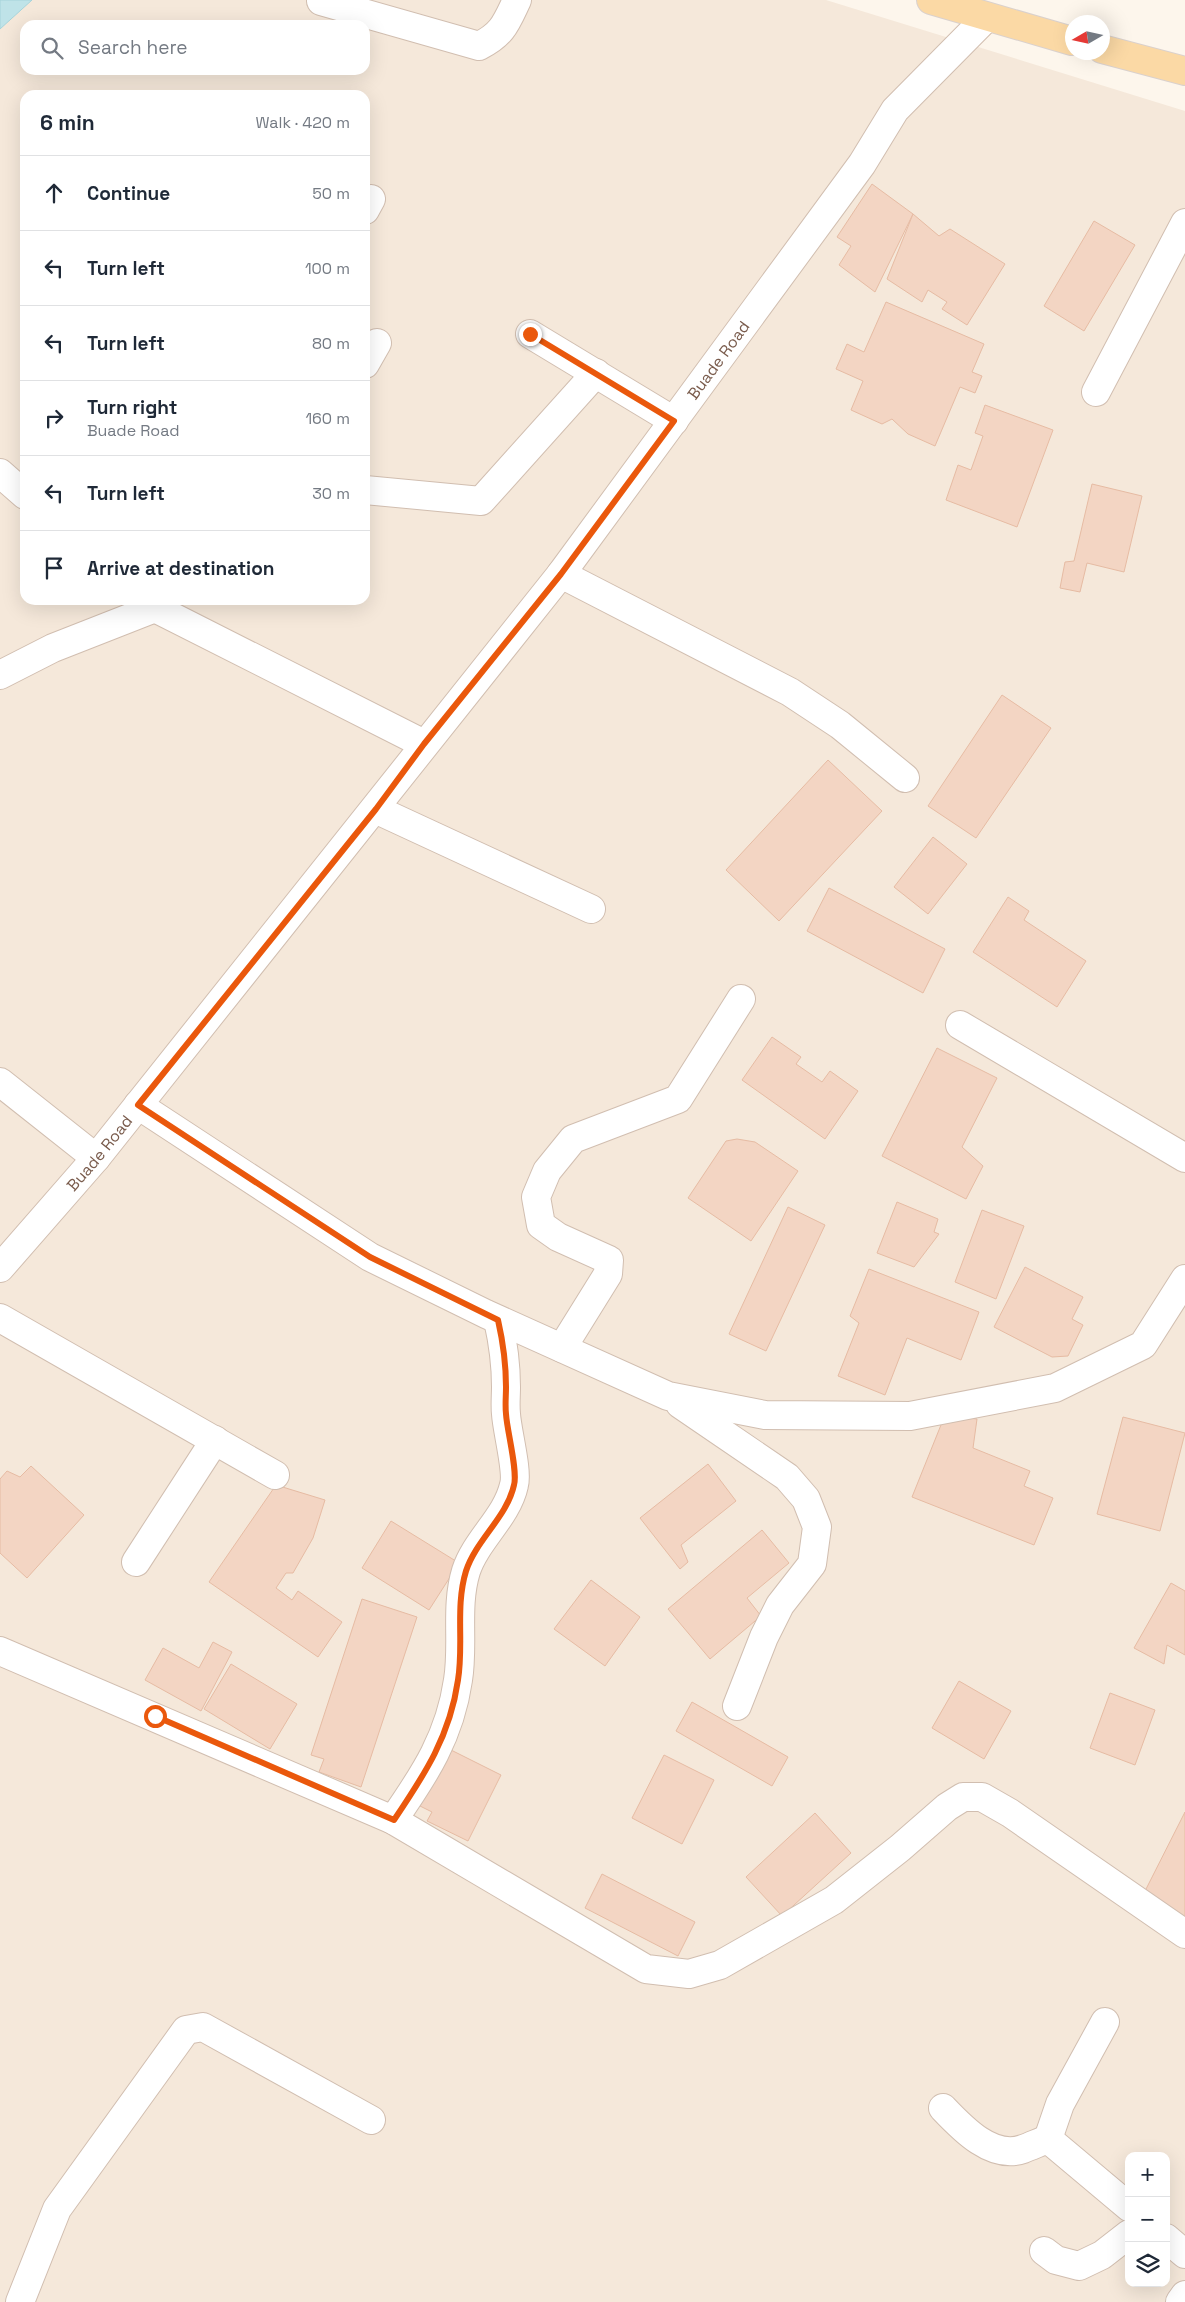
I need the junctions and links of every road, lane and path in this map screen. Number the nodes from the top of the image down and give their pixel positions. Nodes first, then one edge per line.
1 (517, 0) edge
2 (931, 0) edge
3 (321, 1) edge
4 (986, 17) junction
5 (1065, 38) edge
6 (1110, 51) edge
7 (1185, 71) edge
8 (1185, 223) edge
9 (530, 334) dead end
10 (596, 373) junction
11 (1096, 392) dead end
12 (674, 421) junction
13 (0, 473) edge
14 (370, 490) edge
15 (20, 491) edge
16 (561, 574) junction
17 (147, 605) edge
18 (151, 605) edge
19 (0, 675) edge
20 (424, 744) junction
21 (905, 778) dead end
22 (376, 809) junction
23 (591, 909) dead end
24 (741, 999) dead end
25 (960, 1025) dead end
26 (0, 1082) edge
27 (138, 1105) junction
28 (96, 1158) junction
29 (1185, 1158) edge
30 (0, 1268) edge
31 (1185, 1279) edge
32 (0, 1318) edge
33 (498, 1320) junction
34 (562, 1348) junction
35 (668, 1396) junction
36 (215, 1440) junction
37 (275, 1474) dead end
38 (136, 1562) dead end
39 (0, 1651) edge
40 (738, 1706) dead end
41 (394, 1820) junction
42 (1185, 1934) edge
43 (1105, 2022) dead end
44 (943, 2108) dead end
45 (372, 2120) dead end
46 (1048, 2139) junction
47 (1125, 2204) edge
48 (1125, 2237) edge
49 (1170, 2241) edge
50 (1044, 2251) dead end
51 (1185, 2254) edge
52 (1185, 2295) edge
53 (20, 2302) edge
54 (1180, 2302) edge

1 - 3 street
2 - 4 main road
4 - 5 main road
4 - 12 street, Buade Road
6 - 7 main road
8 - 11 street
9 - 10 street
10 - 12 street
10 - 14 street
12 - 16 street, Buade Road
13 - 15 street
16 - 20 street, Buade Road
16 - 21 street
17 - 19 street
18 - 20 street
20 - 22 street, Buade Road
22 - 23 street
22 - 27 street, Buade Road
24 - 34 street
25 - 29 street
26 - 28 street
27 - 28 street, Buade Road
27 - 33 street
28 - 30 street, Buade Road
31 - 35 street
32 - 36 street
33 - 34 street
33 - 41 street
34 - 35 street
35 - 40 street
36 - 37 street
36 - 38 street
39 - 41 street
41 - 42 street
43 - 46 street
44 - 46 street
45 - 53 street
46 - 47 street
48 - 50 street
49 - 51 street
52 - 54 street

